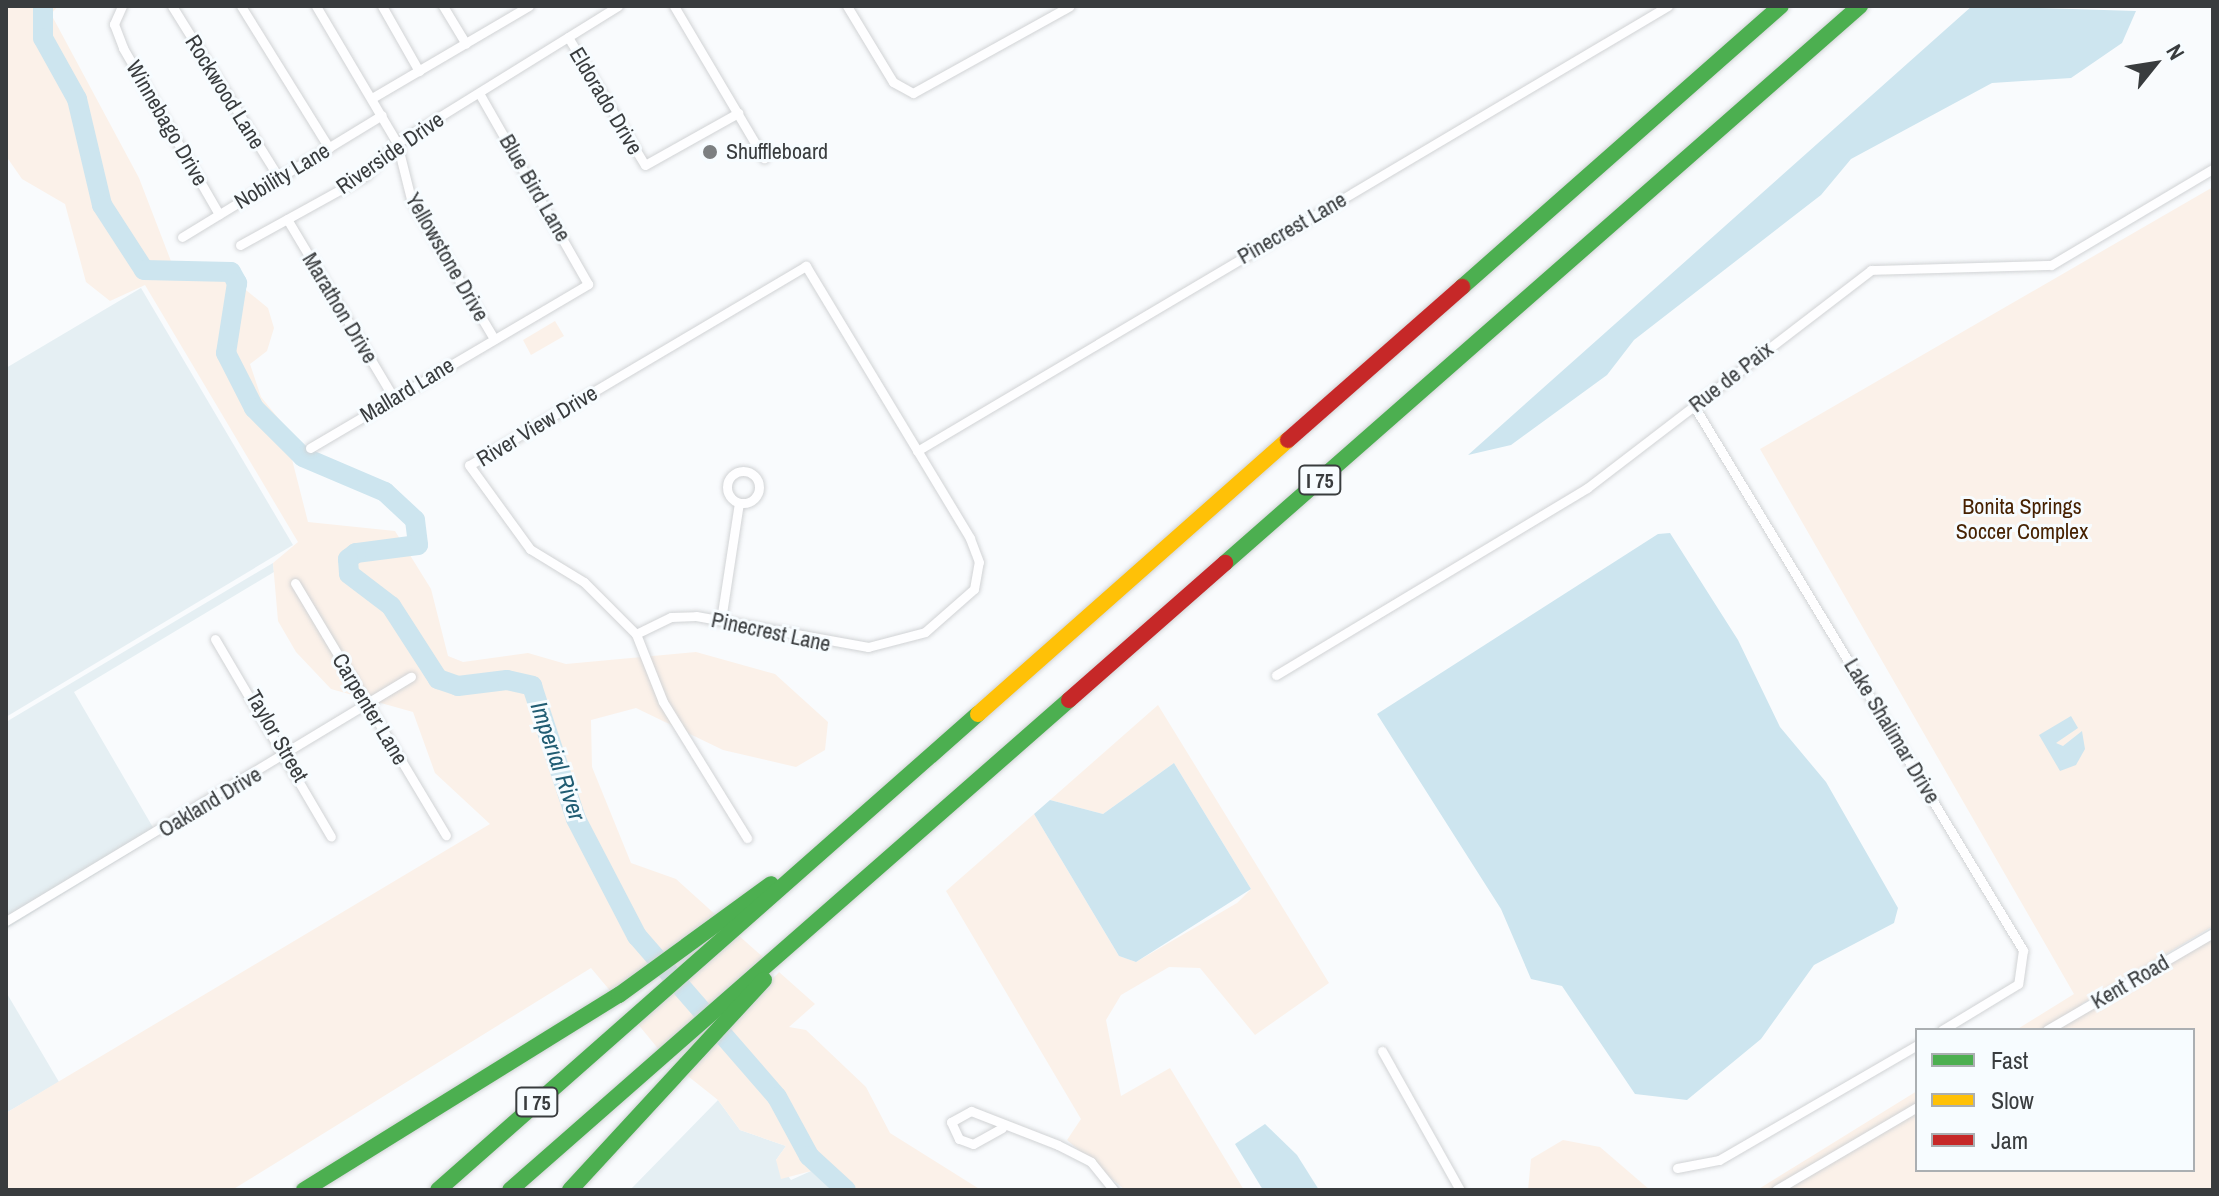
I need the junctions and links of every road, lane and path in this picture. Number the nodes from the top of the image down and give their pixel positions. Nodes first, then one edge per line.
1 (122, 6) edge
2 (172, 6) edge
3 (241, 6) edge
4 (316, 6) edge
5 (382, 6) edge
6 (443, 6) edge
7 (507, 6) edge
8 (529, 6) edge
9 (618, 6) edge
10 (674, 6) edge
11 (847, 6) edge
12 (1070, 6) edge
13 (1668, 6) edge
14 (1781, 6) edge
15 (1860, 6) edge
16 (513, 16) junction
17 (568, 37) junction
18 (466, 44) junction
19 (419, 71) junction
20 (479, 93) junction
21 (372, 98) junction
22 (738, 113) junction
23 (382, 115) junction
24 (397, 143) junction
25 (329, 148) junction
26 (764, 158) dead end
27 (2213, 169) edge
28 (279, 178) junction
29 (219, 214) junction
30 (287, 219) junction
31 (182, 237) dead end
32 (240, 245) dead end
33 (806, 266) joint
34 (588, 284) joint
35 (494, 339) junction
36 (393, 397) junction
37 (1694, 406) junction
38 (310, 448) dead end
39 (917, 451) junction
40 (739, 503) dead end
41 (295, 583) dead end
42 (721, 620) junction
43 (636, 634) junction
44 (215, 639) dead end
45 (1276, 675) dead end
46 (411, 677) dead end
47 (367, 706) junction
48 (288, 754) junction
49 (446, 835) dead end
50 (331, 837) dead end
51 (747, 838) dead end
52 (742, 913) junction
53 (6, 921) edge
54 (2213, 933) edge
55 (781, 958) junction
56 (1945, 1028) edge
57 (2050, 1028) edge
58 (1915, 1046) edge
59 (1382, 1051) dead end
60 (1915, 1108) edge
61 (1002, 1128) junction
62 (1677, 1168) dead end
63 (304, 1190) edge
64 (438, 1190) edge
65 (510, 1190) edge
66 (570, 1190) edge
67 (1114, 1190) edge
68 (1460, 1190) edge
69 (1776, 1190) edge

1 - 29 street, Winnebago Drive
2 - 28 street, Rockwood Lane
3 - 25 street
4 - 21 street, Yellowstone Drive
5 - 19 street
6 - 18 street
7 - 16 street
8 - 16 street
9 - 17 street, Riverside Drive
10 - 22 street
11 - 12 street
13 - 39 street, Pinecrest Lane
14 - 52 highway, I 75
15 - 55 highway, I 75
16 - 18 street
17 - 20 street, Riverside Drive
17 - 22 street, Eldorado Drive
18 - 19 street
19 - 21 street
20 - 24 street, Riverside Drive
20 - 34 street, Blue Bird Lane
21 - 23 street, Yellowstone Drive
22 - 26 street
23 - 24 street, Yellowstone Drive
23 - 25 street, Nobility Lane
24 - 30 street, Riverside Drive
24 - 35 street, Yellowstone Drive
25 - 28 street, Nobility Lane
27 - 37 street, Rue de Paix
28 - 29 street, Nobility Lane
29 - 31 street, Nobility Lane
30 - 32 street, Riverside Drive
30 - 36 street, Marathon Drive
33 - 39 street, Pinecrest Lane
33 - 43 street, River View Drive
34 - 35 street, Mallard Lane
35 - 36 street, Mallard Lane
36 - 38 street, Mallard Lane
37 - 45 street, Rue de Paix
37 - 56 street, Lake Shalimar Drive
39 - 42 street, Pinecrest Lane
40 - 42 street
41 - 47 street, Carpenter Lane
42 - 43 street, Pinecrest Lane
43 - 51 street, River View Drive
44 - 48 street, Taylor Street
46 - 47 street, Oakland Drive
47 - 48 street, Oakland Drive
47 - 49 street, Carpenter Lane
48 - 50 street, Taylor Street
48 - 53 street, Oakland Drive
52 - 63 highway
52 - 64 highway, I 75
54 - 57 street, Kent Road
55 - 65 highway, I 75
55 - 66 highway
58 - 62 street
59 - 68 street
60 - 69 street
61 - 61 street
61 - 67 street

